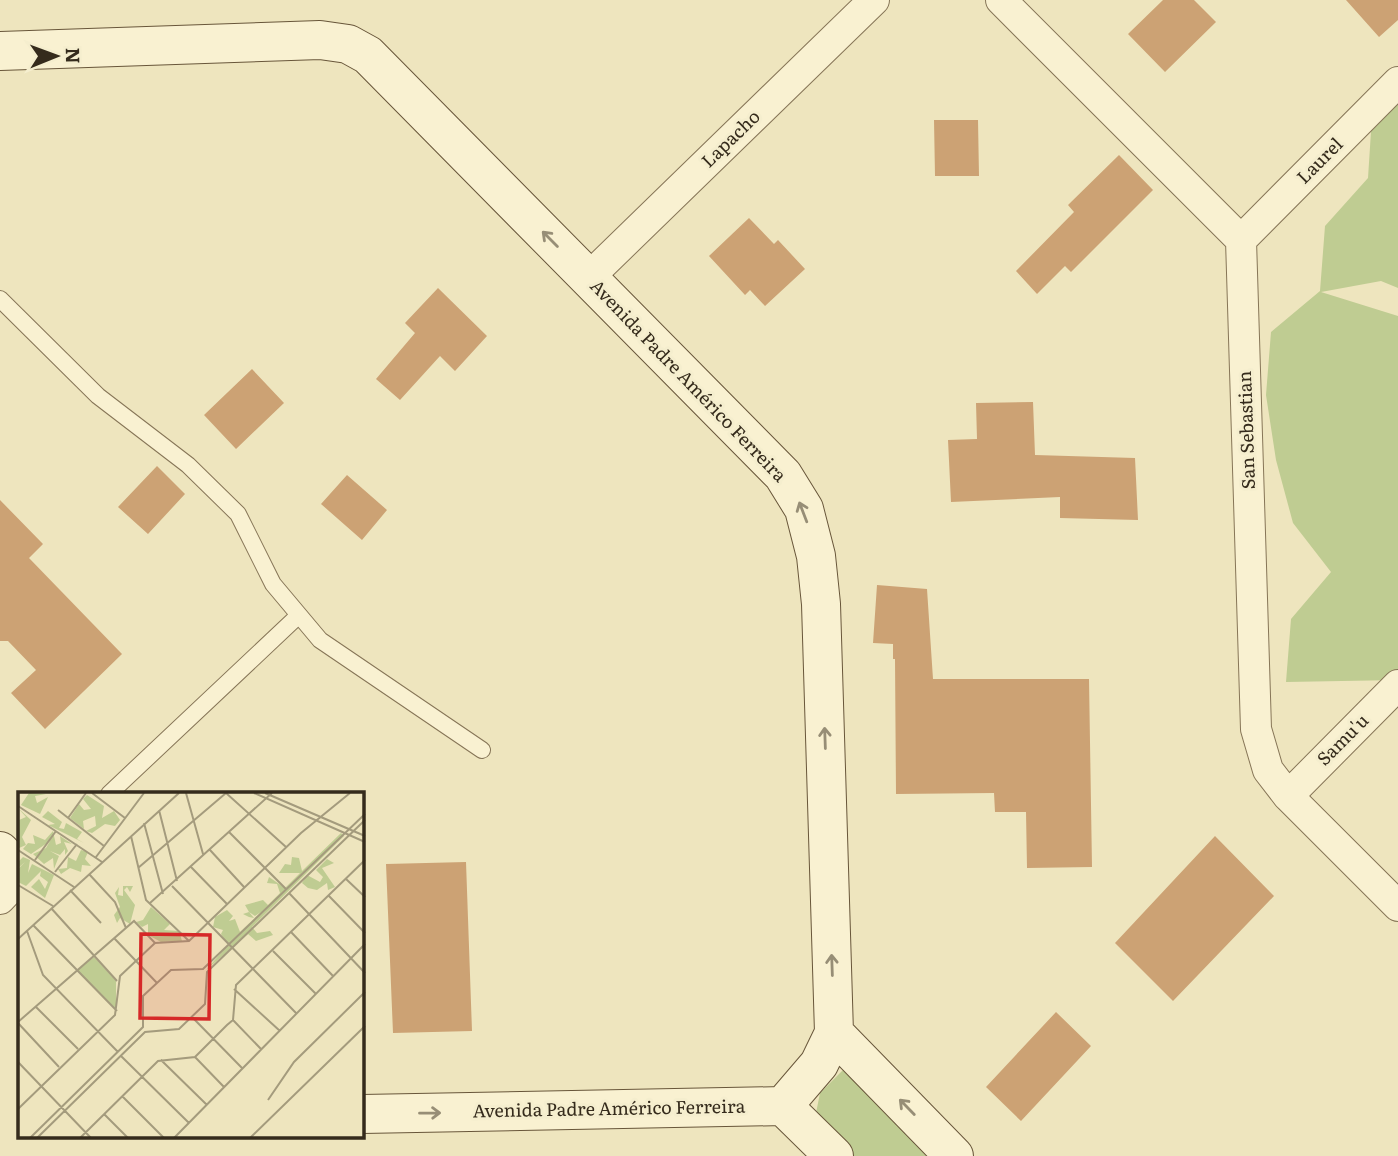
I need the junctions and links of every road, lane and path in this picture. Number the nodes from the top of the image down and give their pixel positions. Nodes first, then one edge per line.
1 (874, 0) edge
2 (1001, 0) edge
3 (0, 51) edge
4 (1398, 82) edge
5 (1241, 240) junction
6 (587, 278) junction
7 (0, 299) edge
8 (299, 615) junction
9 (1398, 685) edge
10 (482, 750) dead end
11 (111, 792) edge
12 (1288, 796) junction
13 (0, 851) edge
14 (18, 870) edge
15 (18, 880) edge
16 (0, 899) edge
17 (1398, 906) edge
18 (834, 1033) junction
19 (783, 1106) junction
20 (364, 1114) edge
21 (834, 1156) edge
22 (954, 1156) edge

1 - 6 street, Lapacho
2 - 5 street
6 -> 3 street, Avenida Padre Américo Ferreira
4 - 5 street, Laurel
5 - 12 street, San Sebastian
18 -> 6 street, Avenida Padre Américo Ferreira
7 - 8 lane
8 - 10 lane
8 - 11 lane
9 - 12 street, Samu'u
12 - 17 street, San Sebastian
13 - 14 street
15 - 16 street
18 - 19 street
22 -> 18 street
20 -> 19 street, Avenida Padre Américo Ferreira
19 - 21 street

